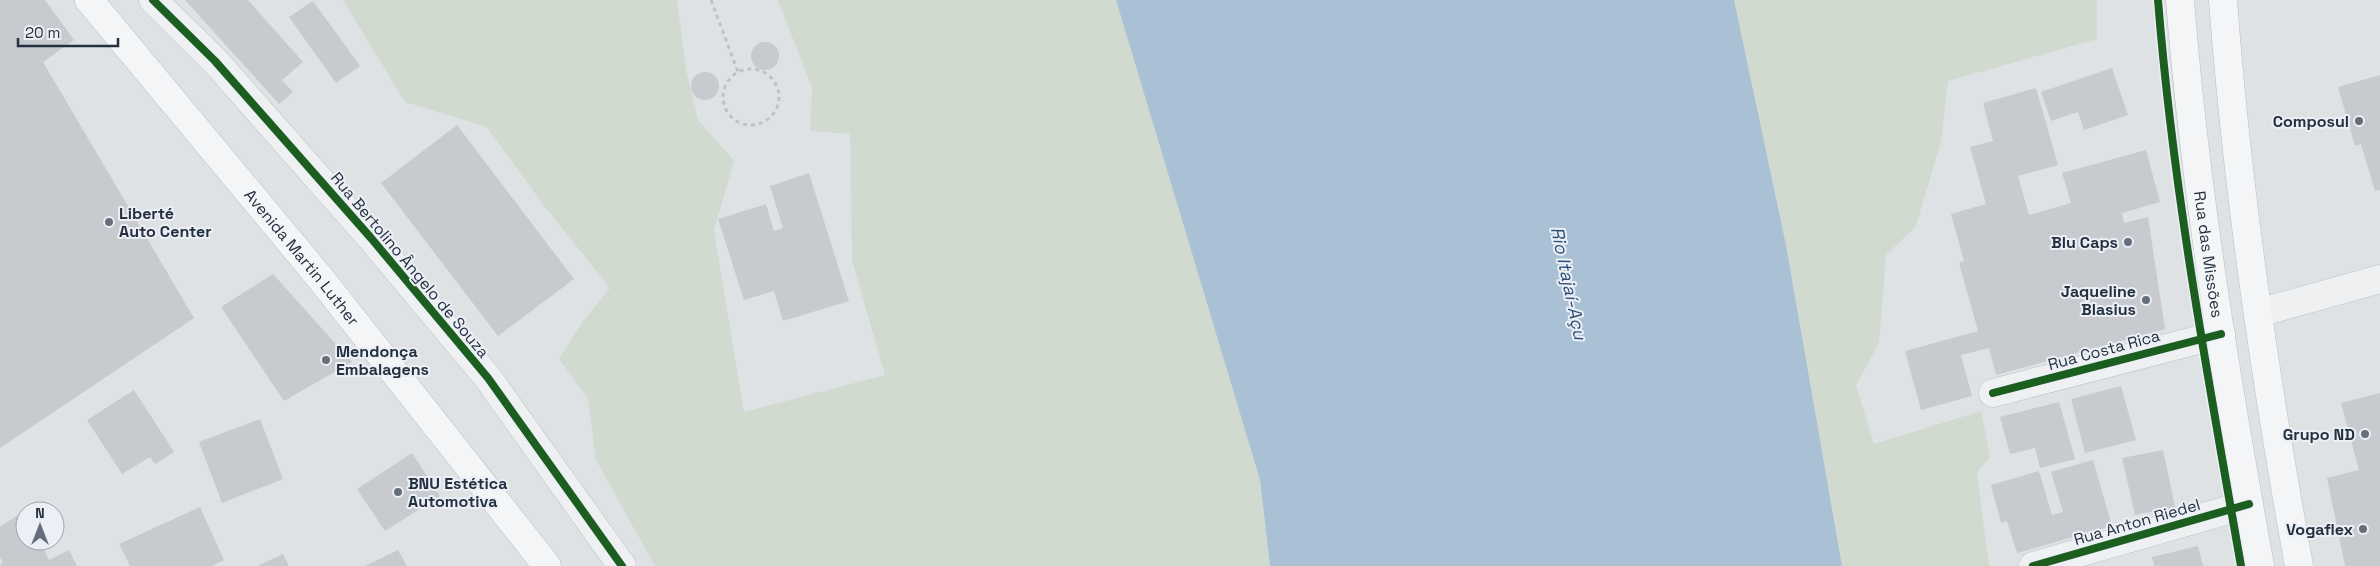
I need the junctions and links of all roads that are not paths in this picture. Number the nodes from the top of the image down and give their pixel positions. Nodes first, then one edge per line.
1 (89, 0) edge
2 (153, 0) edge
3 (2180, 0) edge
4 (2223, 0) edge
5 (2380, 278) edge
6 (2258, 313) junction
7 (2221, 334) junction
8 (1993, 393) dead end
9 (2249, 504) junction
10 (547, 566) edge
11 (622, 566) edge
12 (2033, 566) edge
13 (2260, 566) edge
14 (2299, 566) edge

1 - 10 main road, Avenida Martin Luther
2 - 11 street, Rua Bertolino Ângelo de Souza
3 - 7 main road, Rua das Missões
4 - 6 main road
5 - 6 street
6 - 14 main road
7 - 8 street, Rua Costa Rica
7 - 9 main road, Rua das Missões
9 - 12 street, Rua Anton Riedel
9 - 13 main road, Rua das Missões

